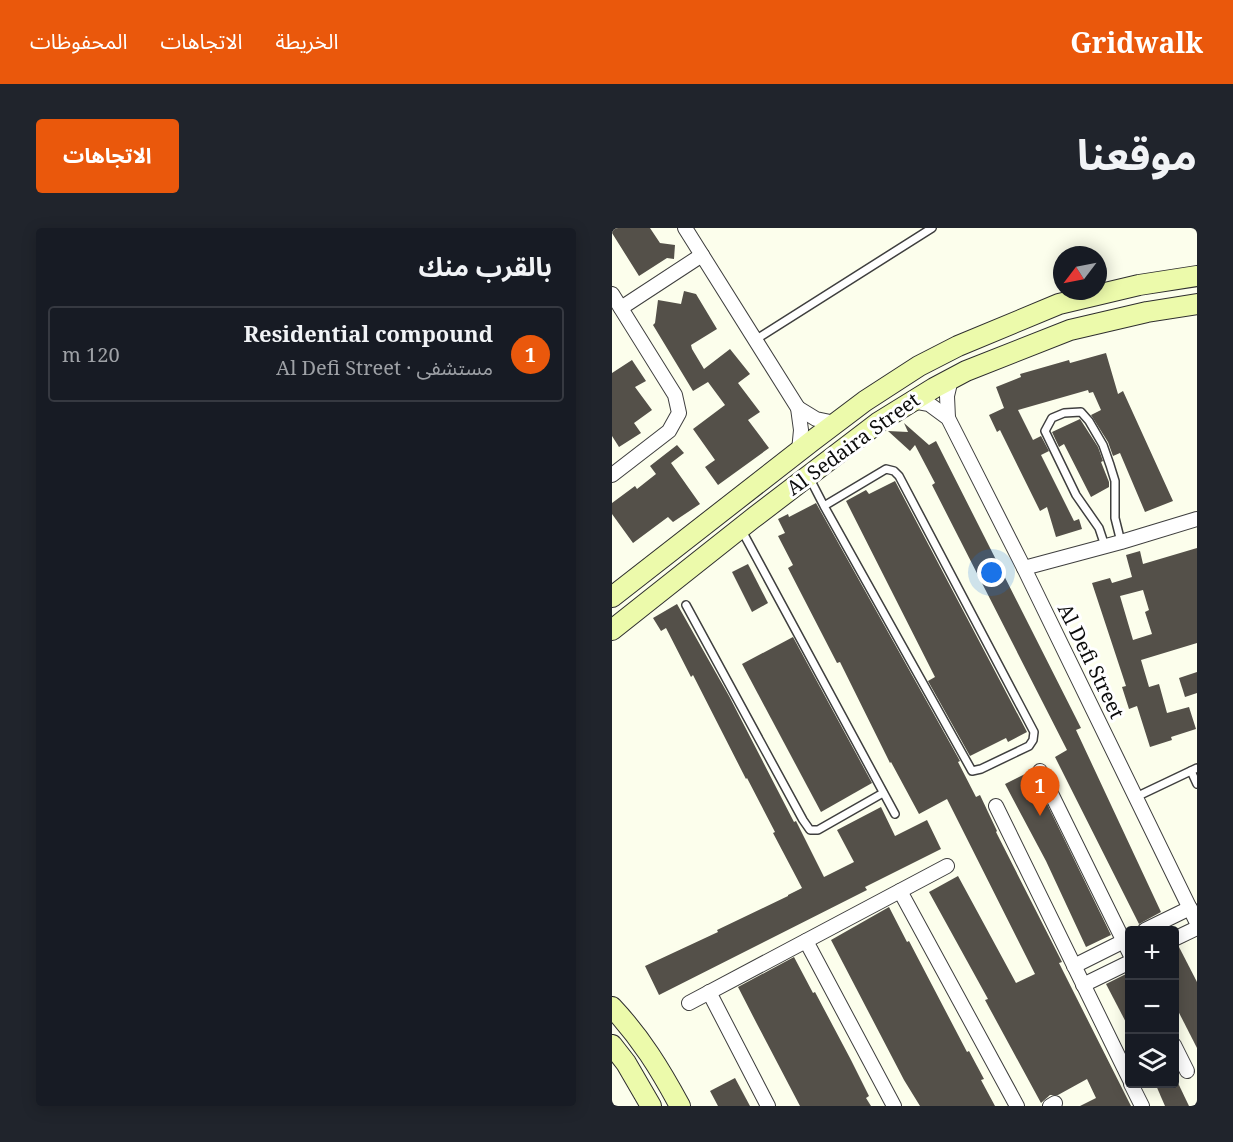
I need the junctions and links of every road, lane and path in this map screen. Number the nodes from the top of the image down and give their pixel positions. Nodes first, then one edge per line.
1 (685, 228) edge
2 (932, 228) edge
3 (702, 255) junction
4 (1197, 276) edge
5 (612, 294) edge
6 (1197, 304) edge
7 (621, 308) junction
8 (755, 340) junction
9 (951, 379) junction
10 (912, 401) junction
11 (798, 408) junction
12 (948, 418) junction
13 (835, 423) junction
14 (799, 451) junction
15 (612, 475) edge
16 (808, 476) junction
17 (825, 506) junction
18 (1197, 519) edge
19 (741, 528) junction
20 (1121, 542) junction
21 (1105, 546) junction
22 (1024, 568) junction
23 (612, 597) edge
24 (686, 605) dead end
25 (612, 630) edge
26 (1194, 770) edge
27 (1040, 771) dead end
28 (1197, 784) edge
29 (884, 793) junction
30 (1136, 797) junction
31 (996, 806) dead end
32 (895, 814) dead end
33 (947, 866) dead end
34 (900, 891) junction
35 (1190, 908) junction
36 (1197, 922) edge
37 (1153, 926) edge
38 (1197, 928) edge
39 (1179, 937) edge
40 (1125, 938) edge
41 (806, 941) junction
42 (1125, 945) edge
43 (1125, 964) edge
44 (1074, 966) junction
45 (1083, 985) junction
46 (709, 992) junction
47 (689, 1003) dead end
48 (612, 1007) edge
49 (612, 1045) edge
50 (1179, 1055) edge
51 (1187, 1071) dead end
52 (1125, 1072) edge
53 (1133, 1088) edge
54 (651, 1106) edge
55 (680, 1106) edge
56 (768, 1106) edge
57 (894, 1106) edge
58 (1017, 1106) edge
59 (1142, 1106) edge

1 - 3 street
2 - 8 lane
3 - 7 street
3 - 8 street
4 - 13 main road, Al Sedaira Street
5 - 7 street
6 - 9 main road, Al Sedaira Street
7 - 15 street
8 - 11 street
9 - 10 main road, Al Sedaira Street
9 - 12 street, Al Defi Street
10 - 12 street
10 - 16 main road, Al Sedaira Street
11 - 13 street
11 - 14 street
12 - 22 street, Al Defi Street
13 - 14 main road, Al Sedaira Street
14 - 23 main road, Al Sedaira Street
16 - 17 lane
16 - 19 main road, Al Sedaira Street
17 - 17 lane
18 - 20 street
19 - 25 main road, Al Sedaira Street
19 - 29 lane
20 - 21 street
20 - 21 lane
21 - 22 street
22 - 30 street, Al Defi Street
24 - 29 lane
26 - 28 lane
26 - 30 lane
27 - 40 street
29 - 32 lane
30 - 35 street, Al Defi Street
31 - 44 street
33 - 34 street
34 - 41 street
34 - 58 street
35 - 36 street, Al Defi Street
35 - 37 street
38 - 39 street
41 - 46 street
41 - 57 street
42 - 44 street
43 - 45 street
44 - 45 street
45 - 52 street
46 - 47 street
46 - 56 street
48 - 55 main road
49 - 54 main road
50 - 51 street
53 - 59 street

